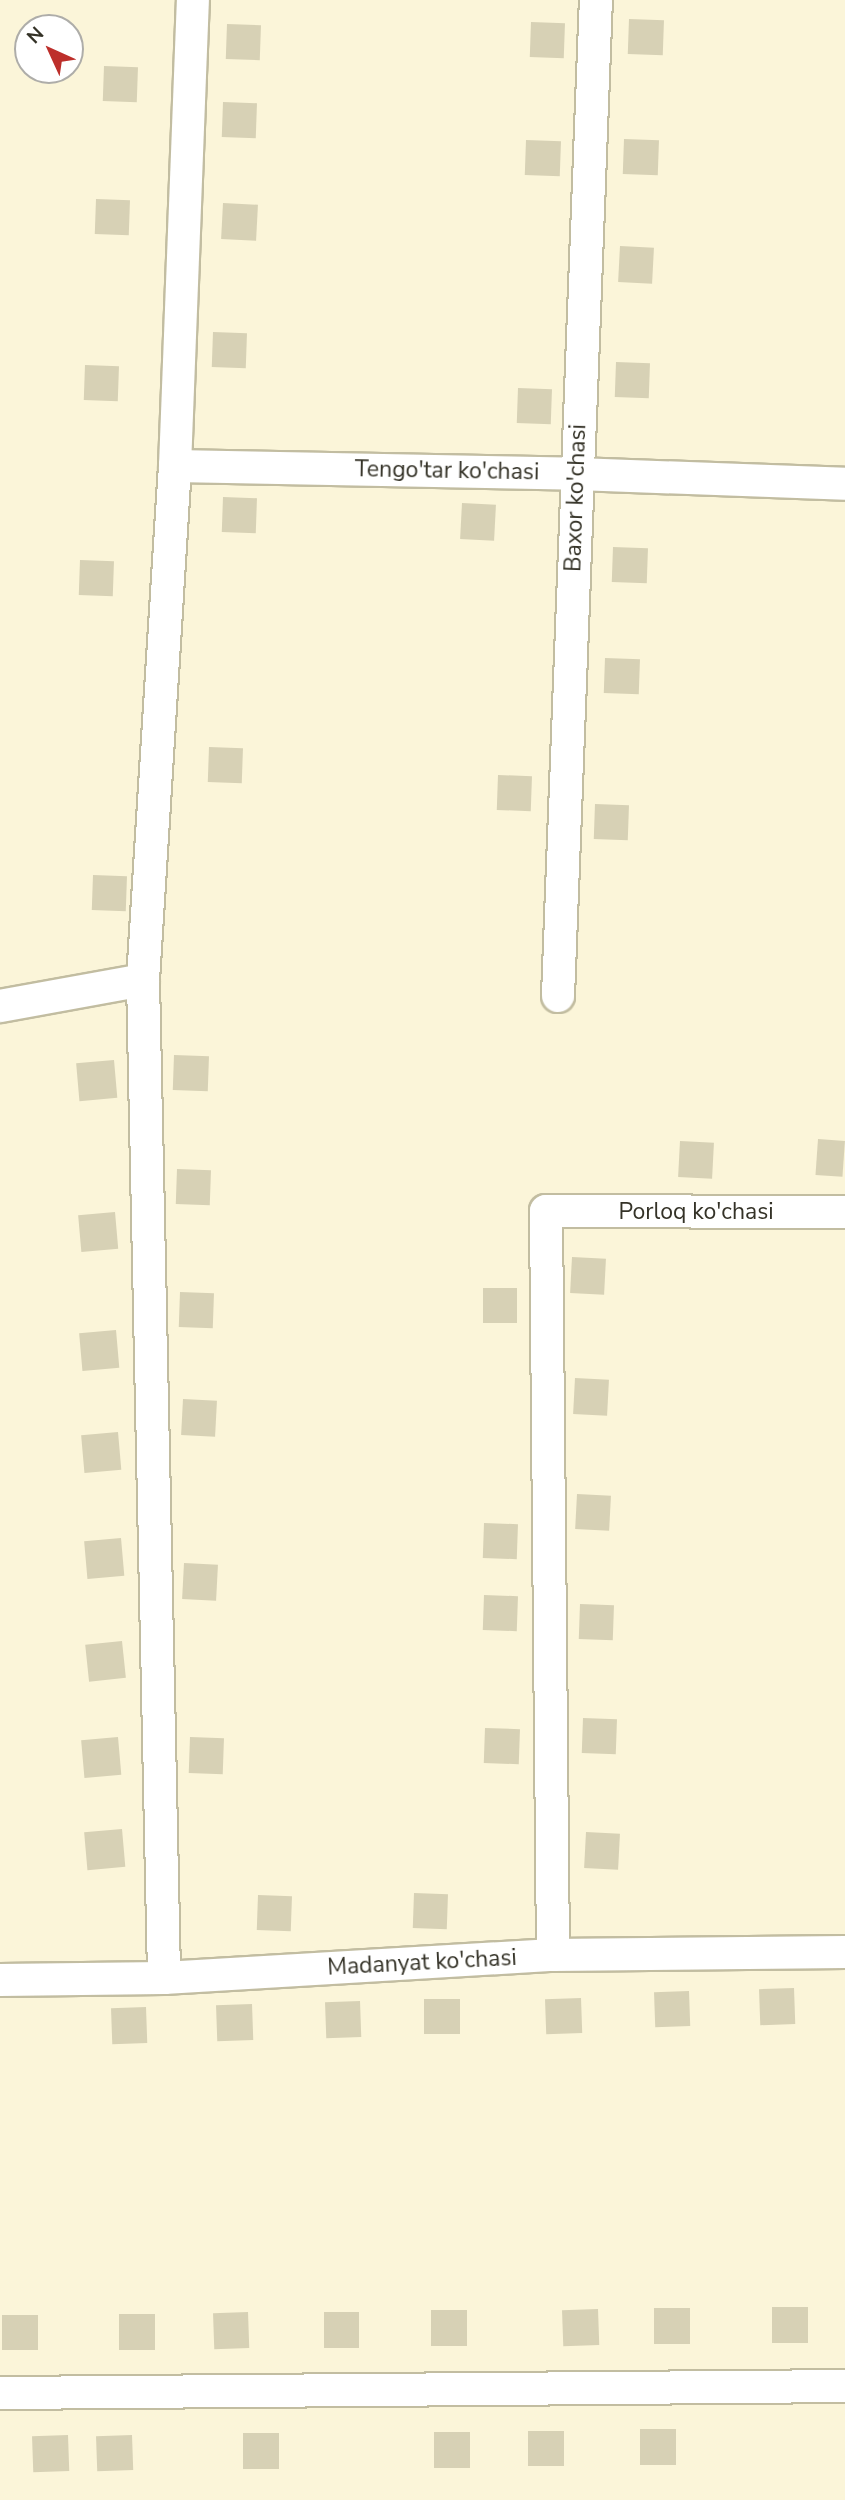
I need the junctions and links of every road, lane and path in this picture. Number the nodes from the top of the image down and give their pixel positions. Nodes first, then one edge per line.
1 (193, 0) edge
2 (596, 0) edge
3 (175, 466) junction
4 (577, 474) junction
5 (845, 484) edge
6 (143, 980) junction
7 (558, 996) dead end
8 (0, 1006) edge
9 (845, 1212) edge
10 (845, 1952) edge
11 (553, 1955) junction
12 (164, 1978) junction
13 (0, 1980) edge
14 (845, 2386) edge
15 (0, 2393) edge

1 - 3 street
2 - 4 street, Baxor ko'chasi
3 - 4 street, Tengo'tar ko'chasi
3 - 6 street
4 - 5 street, Tengo'tar ko'chasi
4 - 7 street, Baxor ko'chasi
6 - 8 street
6 - 12 street
9 - 11 street, Porloq ko'chasi
10 - 11 street, Madanyat ko'chasi
11 - 12 street, Madanyat ko'chasi
12 - 13 street, Madanyat ko'chasi
14 - 15 street

